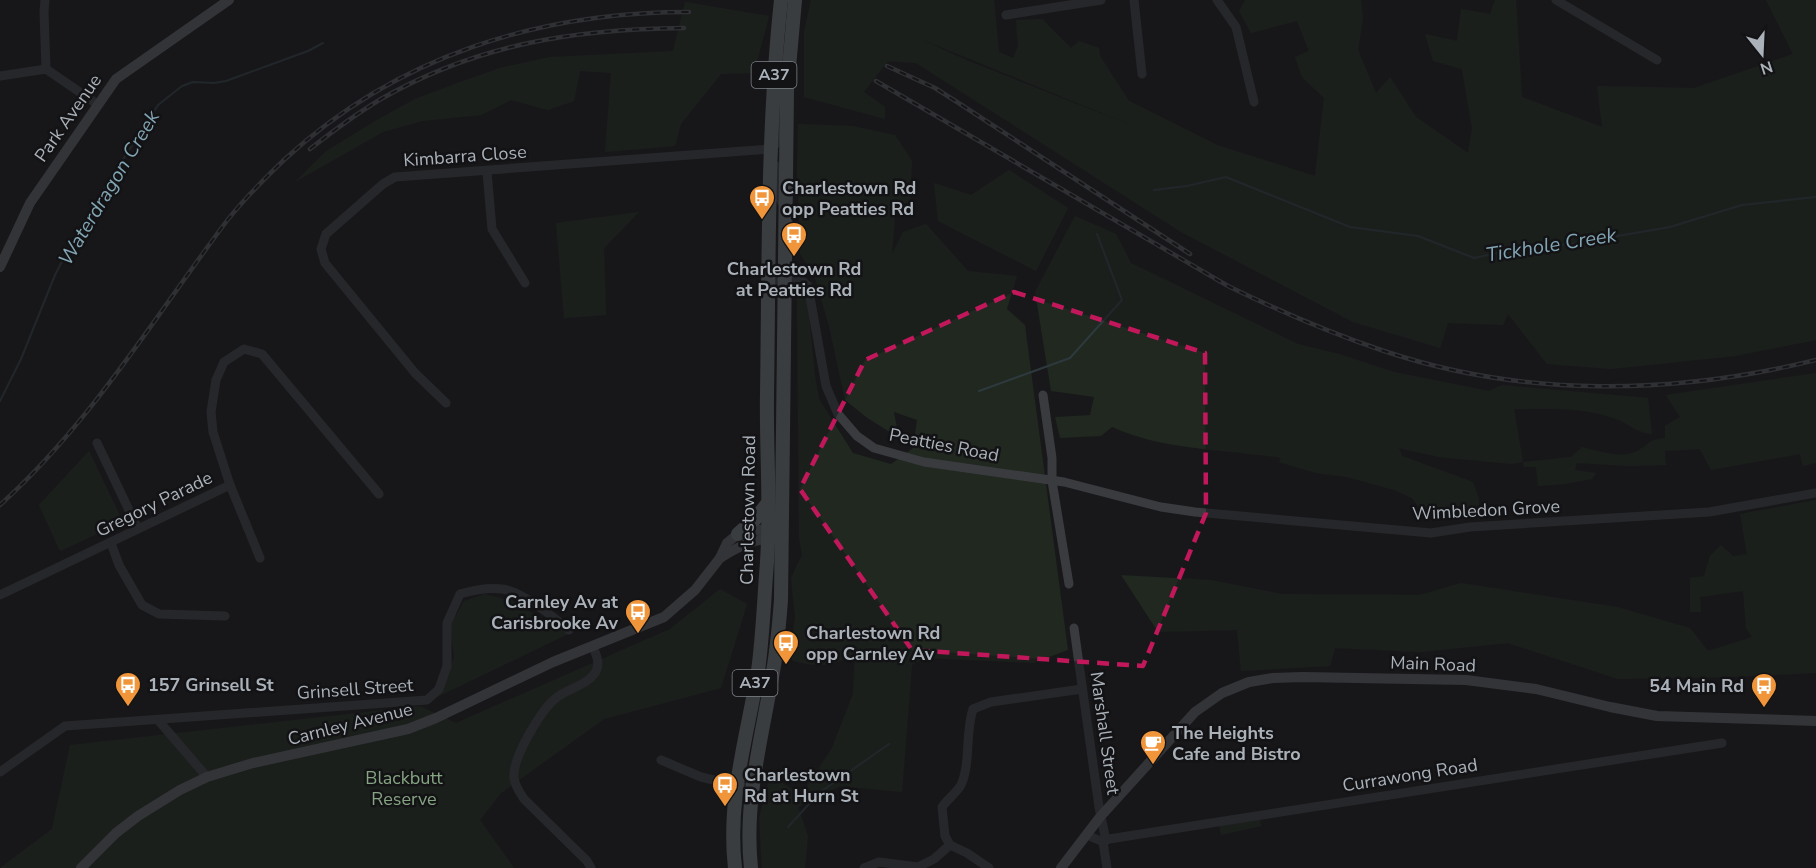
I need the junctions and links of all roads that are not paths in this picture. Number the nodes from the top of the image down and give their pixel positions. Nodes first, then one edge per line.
1 (45, 0) edge
2 (229, 0) edge
3 (781, 0) edge
4 (795, 0) edge
5 (1101, 0) edge
6 (1134, 0) edge
7 (1217, 0) edge
8 (1556, 0) edge
9 (1006, 15) dead end
10 (1657, 60) dead end
11 (46, 69) junction
12 (1142, 74) dead end
13 (0, 76) edge
14 (787, 90) junction
15 (1254, 102) dead end
16 (97, 104) junction
17 (770, 149) junction
18 (487, 172) junction
19 (785, 211) junction
20 (0, 267) edge
21 (769, 280) junction
22 (785, 280) junction
23 (525, 283) dead end
24 (1043, 395) dead end
25 (446, 404) dead end
26 (97, 443) dead end
27 (1052, 481) junction
28 (230, 485) junction
29 (1816, 493) edge
30 (379, 494) dead end
31 (767, 504) junction
32 (138, 529) junction
33 (738, 534) junction
34 (767, 534) junction
35 (783, 534) junction
36 (111, 543) junction
37 (260, 558) dead end
38 (720, 558) junction
39 (1070, 584) dead end
40 (0, 594) edge
41 (225, 616) dead end
42 (1074, 627) dead end
43 (569, 630) dead end
44 (593, 646) junction
45 (1082, 689) junction
46 (158, 720) junction
47 (1816, 721) edge
48 (1722, 743) dead end
49 (661, 760) dead end
50 (0, 772) edge
51 (207, 777) junction
52 (736, 786) junction
53 (751, 789) junction
54 (1100, 817) junction
55 (1087, 835) junction
56 (1103, 842) junction
57 (950, 845) junction
58 (81, 868) edge
59 (591, 868) edge
60 (735, 868) edge
61 (751, 868) edge
62 (864, 868) edge
63 (989, 868) edge
64 (1061, 868) edge
65 (1107, 868) edge

1 - 11 street
2 - 16 main road, Park Avenue
3 - 17 highway, Charlestown Road / A37
4 - 14 highway, Charlestown Road / A37
5 - 9 street
6 - 12 street
7 - 15 street
8 - 10 street
11 - 13 street
11 - 16 street
14 - 17 street, Charlestown Road
14 - 19 highway, Charlestown Road / A37
16 - 20 main road, Park Avenue
17 - 18 street, Kimbarra Close
17 - 19 street, Charlestown Road
17 - 21 highway, Charlestown Road / A37
18 - 23 street
18 - 25 street, Kimbarra Close
19 - 22 highway, Charlestown Road / A37
21 - 22 street, Peatties Road
21 - 31 highway, Charlestown Road / A37
22 - 27 street, Peatties Road
22 - 35 highway, Charlestown Road / A37
24 - 27 street
26 - 32 street
27 - 29 street, Wimbledon Grove
27 - 39 street
28 - 30 street, Gregory Parade
28 - 32 street, Gregory Parade
28 - 37 street
31 - 33 highway
31 - 34 highway, Charlestown Road / A37
32 - 36 street, Gregory Parade
33 - 34 main road, Carnley Avenue
33 - 38 main road, Carnley Avenue
34 - 35 main road, Carnley Avenue
34 - 38 main road, Carnley Avenue
34 - 52 highway, Charlestown Road / A37
35 - 53 highway, Charlestown Road / A37
36 - 40 street, Gregory Parade
36 - 41 street
38 - 44 main road, Carnley Avenue
42 - 45 street, Marshall Street
43 - 46 street, Grinsell Street
44 - 51 main road, Carnley Avenue
44 - 59 street
45 - 54 street, Marshall Street
45 - 57 street
46 - 50 street, Grinsell Street
46 - 51 street
47 - 54 main road, Main Road
48 - 56 street, Currawong Road
49 - 52 street
51 - 58 main road, Carnley Avenue
52 - 53 street
52 - 60 highway, Charlestown Road / A37
53 - 61 highway, Charlestown Road / A37
54 - 55 main road, Main Road
54 - 56 street, Marshall Street
55 - 56 street
55 - 64 main road, Main Road
56 - 65 street, Marshall Street
57 - 62 street
57 - 63 street

